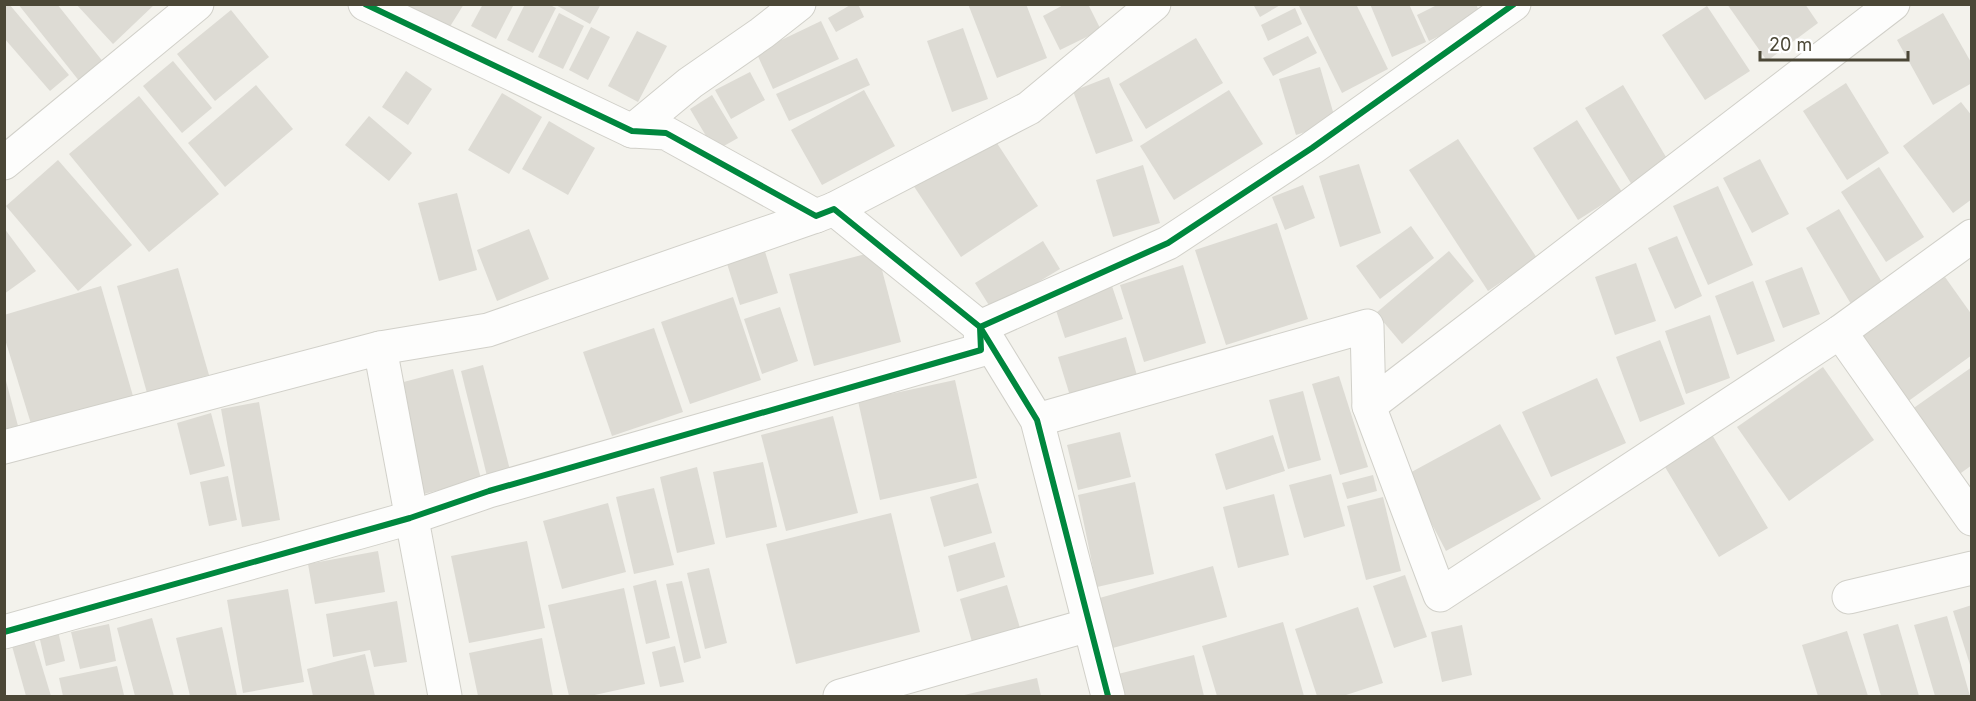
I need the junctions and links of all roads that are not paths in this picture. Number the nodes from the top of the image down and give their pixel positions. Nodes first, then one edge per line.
1 (197, 4) edge
2 (365, 4) edge
3 (799, 4) edge
4 (1154, 4) edge
5 (1514, 4) edge
6 (1893, 4) edge
7 (632, 131) junction
8 (4, 163) edge
9 (825, 213) junction
10 (1971, 236) edge
11 (980, 327) junction
12 (1840, 332) junction
13 (380, 348) junction
14 (1369, 405) junction
15 (1037, 420) junction
16 (4, 447) edge
17 (410, 518) junction
18 (1971, 519) edge
19 (1971, 568) edge
20 (1849, 597) dead end
21 (1089, 625) junction
22 (4, 632) edge
23 (445, 696) edge
24 (840, 696) edge
25 (1108, 696) edge

1 - 8 street
2 - 7 street
3 - 7 street
4 - 9 street
5 - 11 street
6 - 14 street
7 - 9 street
9 - 11 street
9 - 13 street
10 - 12 street
11 - 15 street
11 - 17 street
12 - 14 street
12 - 18 street
13 - 16 street
13 - 17 street
14 - 15 street
15 - 21 street
17 - 22 street
17 - 23 street
19 - 20 street
21 - 24 street
21 - 25 street

